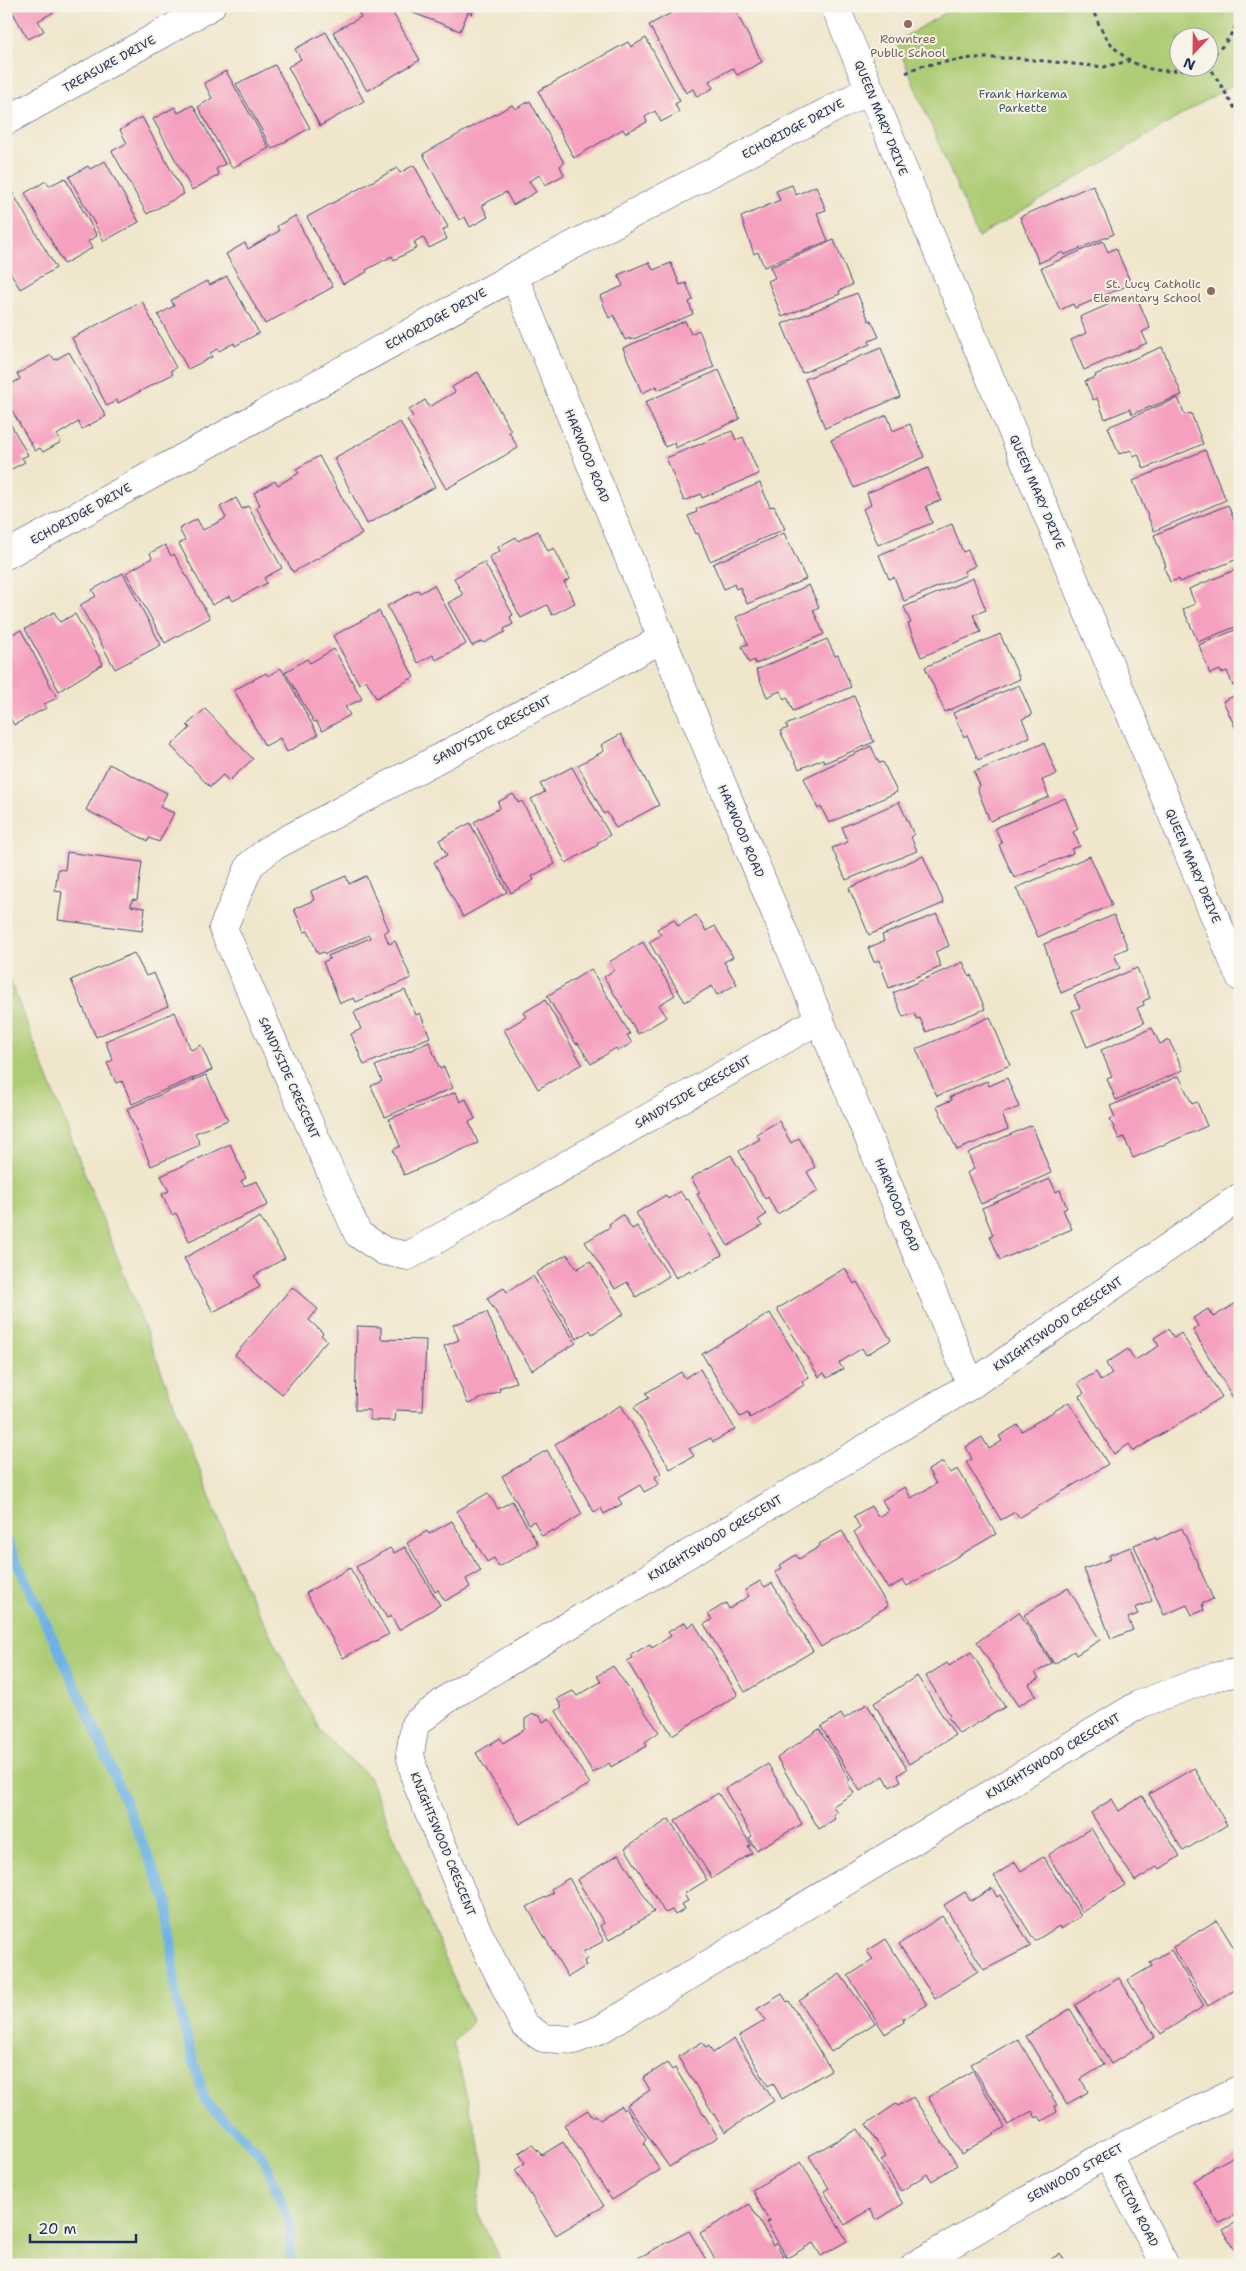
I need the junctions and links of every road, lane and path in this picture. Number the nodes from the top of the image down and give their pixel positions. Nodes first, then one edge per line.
1 (211, 6) edge
2 (835, 6) edge
3 (1092, 6) edge
4 (1240, 17) edge
5 (1218, 51) edge
6 (1129, 61) junction
7 (1168, 71) edge
8 (906, 73) dead end
9 (1216, 78) edge
10 (869, 90) junction
11 (1240, 117) edge
12 (6, 121) edge
13 (514, 276) junction
14 (6, 555) edge
15 (662, 639) junction
16 (1240, 977) edge
17 (820, 1019) junction
18 (1240, 1197) edge
19 (971, 1385) junction
20 (1240, 1672) edge
21 (1240, 2089) edge
22 (1107, 2154) junction
23 (915, 2265) edge
24 (1165, 2265) edge

1 - 12 street, TREASURE DRIVE
2 - 10 street, QUEEN MARY DRIVE
3 - 6 path
4 - 5 path
6 - 7 path
6 - 8 path
9 - 11 path
10 - 13 street, ECHORIDGE DRIVE
10 - 16 street, QUEEN MARY DRIVE
13 - 14 street, ECHORIDGE DRIVE
13 - 15 street, HARWOOD ROAD
15 - 17 street, HARWOOD ROAD
15 - 17 street, SANDYSIDE CRESCENT
17 - 19 street, HARWOOD ROAD
18 - 19 street, KNIGHTSWOOD CRESCENT
19 - 20 street, KNIGHTSWOOD CRESCENT
21 - 22 street, SENWOOD STREET
22 - 23 street, SENWOOD STREET
22 - 24 street, KELTON ROAD

